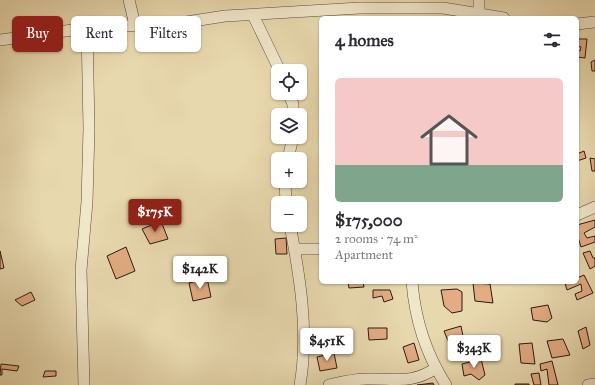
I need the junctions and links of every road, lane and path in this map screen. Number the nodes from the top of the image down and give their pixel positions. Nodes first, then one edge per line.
1 (129, 0) edge
2 (479, 0) edge
3 (373, 13) edge
4 (253, 15) junction
5 (479, 16) edge
6 (595, 22) edge
7 (579, 24) edge
8 (127, 25) edge
9 (134, 25) junction
10 (71, 30) edge
11 (0, 40) edge
12 (87, 52) edge
13 (277, 64) edge
14 (595, 207) edge
15 (579, 214) edge
16 (291, 232) edge
17 (295, 249) junction
18 (319, 249) edge
19 (412, 284) edge
20 (436, 368) junction
21 (595, 384) edge
22 (84, 385) edge
23 (300, 385) edge
24 (329, 385) edge
25 (446, 385) edge
26 (588, 385) edge

1 - 9 street
2 - 5 street
3 - 4 street
3 - 5 street
4 - 9 street
4 - 13 street
6 - 7 street
8 - 9 street
10 - 11 street
12 - 22 street
14 - 15 street
16 - 17 street
17 - 18 street
17 - 23 street
19 - 20 street
20 - 24 street
20 - 25 street
21 - 26 street

